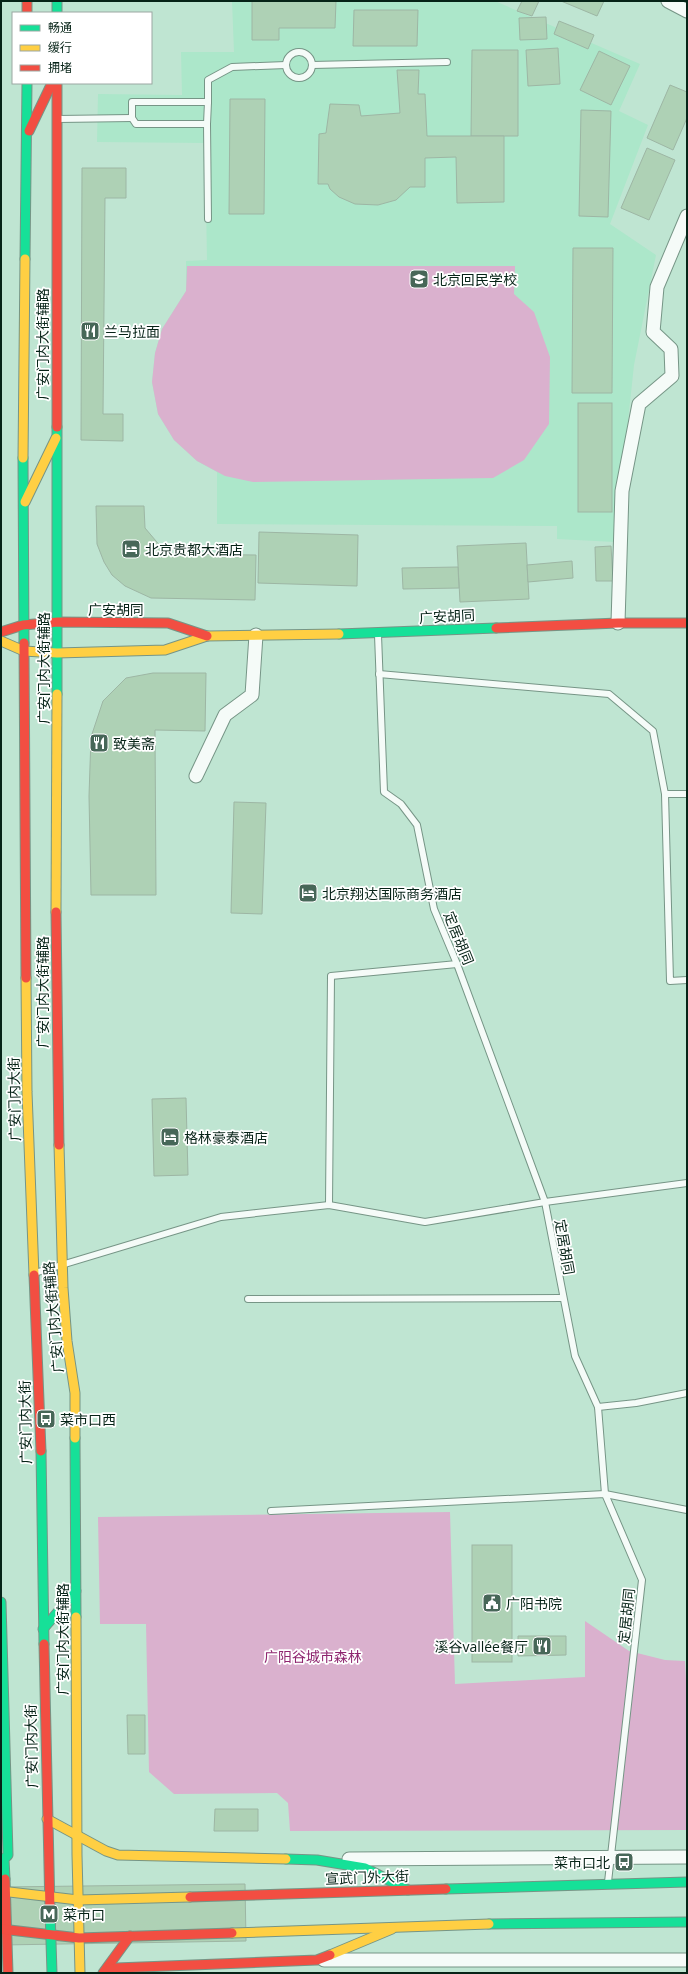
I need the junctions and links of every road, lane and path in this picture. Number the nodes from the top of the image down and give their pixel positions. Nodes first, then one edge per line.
1 (27, 1) edge
2 (57, 1) edge
3 (668, 1) edge
4 (27, 12) edge
5 (57, 12) edge
6 (687, 12) edge
7 (447, 62) dead end
8 (286, 65) junction
9 (312, 65) junction
10 (27, 84) edge
11 (52, 84) edge
12 (57, 84) edge
13 (208, 102) junction
14 (132, 118) junction
15 (57, 119) junction
16 (207, 124) junction
17 (26, 136) junction
18 (687, 216) edge
19 (208, 219) dead end
20 (56, 438) junction
21 (23, 507) junction
22 (58, 622) junction
23 (618, 623) junction
24 (687, 624) edge
25 (23, 625) junction
26 (1, 632) edge
27 (378, 633) junction
28 (256, 635) junction
29 (207, 636) junction
30 (1, 641) edge
31 (24, 651) junction
32 (57, 653) junction
33 (379, 674) junction
34 (196, 776) dead end
35 (664, 794) junction
36 (687, 794) edge
37 (457, 964) junction
38 (687, 980) edge
39 (687, 1183) edge
40 (545, 1202) junction
41 (329, 1205) junction
42 (62, 1264) junction
43 (34, 1273) junction
44 (562, 1298) junction
45 (248, 1299) dead end
46 (687, 1393) edge
47 (598, 1407) junction
48 (605, 1494) junction
49 (687, 1510) edge
50 (271, 1511) dead end
51 (76, 1591) junction
52 (1, 1602) edge
53 (43, 1629) junction
54 (76, 1805) junction
55 (47, 1819) junction
56 (76, 1834) junction
57 (97, 1845) junction
58 (611, 1857) junction
59 (687, 1857) edge
60 (317, 1860) junction
61 (687, 1882) edge
62 (608, 1884) junction
63 (408, 1890) junction
64 (3, 1891) edge
65 (48, 1897) junction
66 (78, 1900) junction
67 (687, 1922) edge
68 (395, 1928) junction
69 (3, 1929) edge
70 (51, 1935) junction
71 (130, 1936) junction
72 (79, 1938) junction
73 (317, 1960) junction
74 (687, 1960) edge
75 (8, 1973) edge
76 (52, 1973) edge
77 (80, 1973) edge
78 (103, 1973) edge

1 - 4 main road
2 - 5 main road
3 - 6 street
7 - 9 lane
8 - 9 lane
8 - 9 lane
8 - 13 lane
10 - 17 main road, 广安门内大街
11 - 17 main road
12 - 15 main road, 广安门内大街辅路
13 - 14 lane
13 - 16 lane
14 - 15 lane
14 - 16 lane
15 - 20 main road, 广安门内大街辅路
16 - 19 lane
17 - 21 main road, 广安门内大街
18 - 23 street
20 - 21 main road
20 - 22 main road, 广安门内大街辅路
21 - 25 main road, 广安门内大街
22 - 25 main road, 广安胡同
22 - 29 main road, 广安胡同
22 - 32 main road, 广安门内大街辅路
23 - 24 main road, 广安胡同
23 - 27 main road, 广安胡同
25 - 26 main road, 广安胡同
25 - 31 main road, 广安门内大街
27 - 28 main road, 广安胡同
27 - 33 lane, 定居胡同
28 - 29 main road, 广安胡同
28 - 34 street
29 - 32 main road, 广安胡同
30 - 31 main road
31 - 32 main road, 广安胡同
31 - 43 main road, 广安门内大街
32 - 42 main road, 广安门内大街辅路
33 - 35 lane
33 - 37 lane, 定居胡同
35 - 36 lane
35 - 38 lane
37 - 40 lane, 定居胡同
37 - 41 lane
39 - 40 lane
40 - 41 lane
40 - 44 lane, 定居胡同
41 - 42 lane
42 - 43 lane
42 - 51 main road, 广安门内大街辅路
43 - 53 main road, 广安门内大街
44 - 45 lane
44 - 47 lane, 定居胡同
46 - 47 lane
47 - 48 lane, 定居胡同
48 - 49 lane
48 - 50 lane
48 - 58 lane, 定居胡同
51 - 53 main road
51 - 54 main road, 广安门内大街辅路
52 - 64 main road, 广安门内大街
53 - 55 main road, 广安门内大街
54 - 56 main road, 广安门内大街辅路
54 - 57 main road
55 - 56 main road
55 - 65 main road, 广安门内大街
56 - 57 main road
56 - 66 main road, 广安门内大街辅路
57 - 60 main road
58 - 59 street
58 - 60 street
58 - 62 lane, 定居胡同
60 - 63 main road
61 - 62 main road, 宣武门外大街
62 - 63 main road, 宣武门外大街
63 - 66 main road, 宣武门外大街
64 - 65 main road, 宣武门外大街
64 - 69 main road, 广安门内大街
65 - 66 main road, 宣武门外大街
65 - 70 main road, 广安门内大街
66 - 72 main road, 广安门内大街辅路
67 - 68 main road
68 - 71 main road
68 - 73 main road
69 - 70 main road
69 - 75 main road, 广安门内大街
70 - 72 main road
70 - 76 main road, 广安门内大街
71 - 72 main road
71 - 78 main road
72 - 77 main road, 广安门内大街辅路
73 - 74 street
73 - 78 main road

